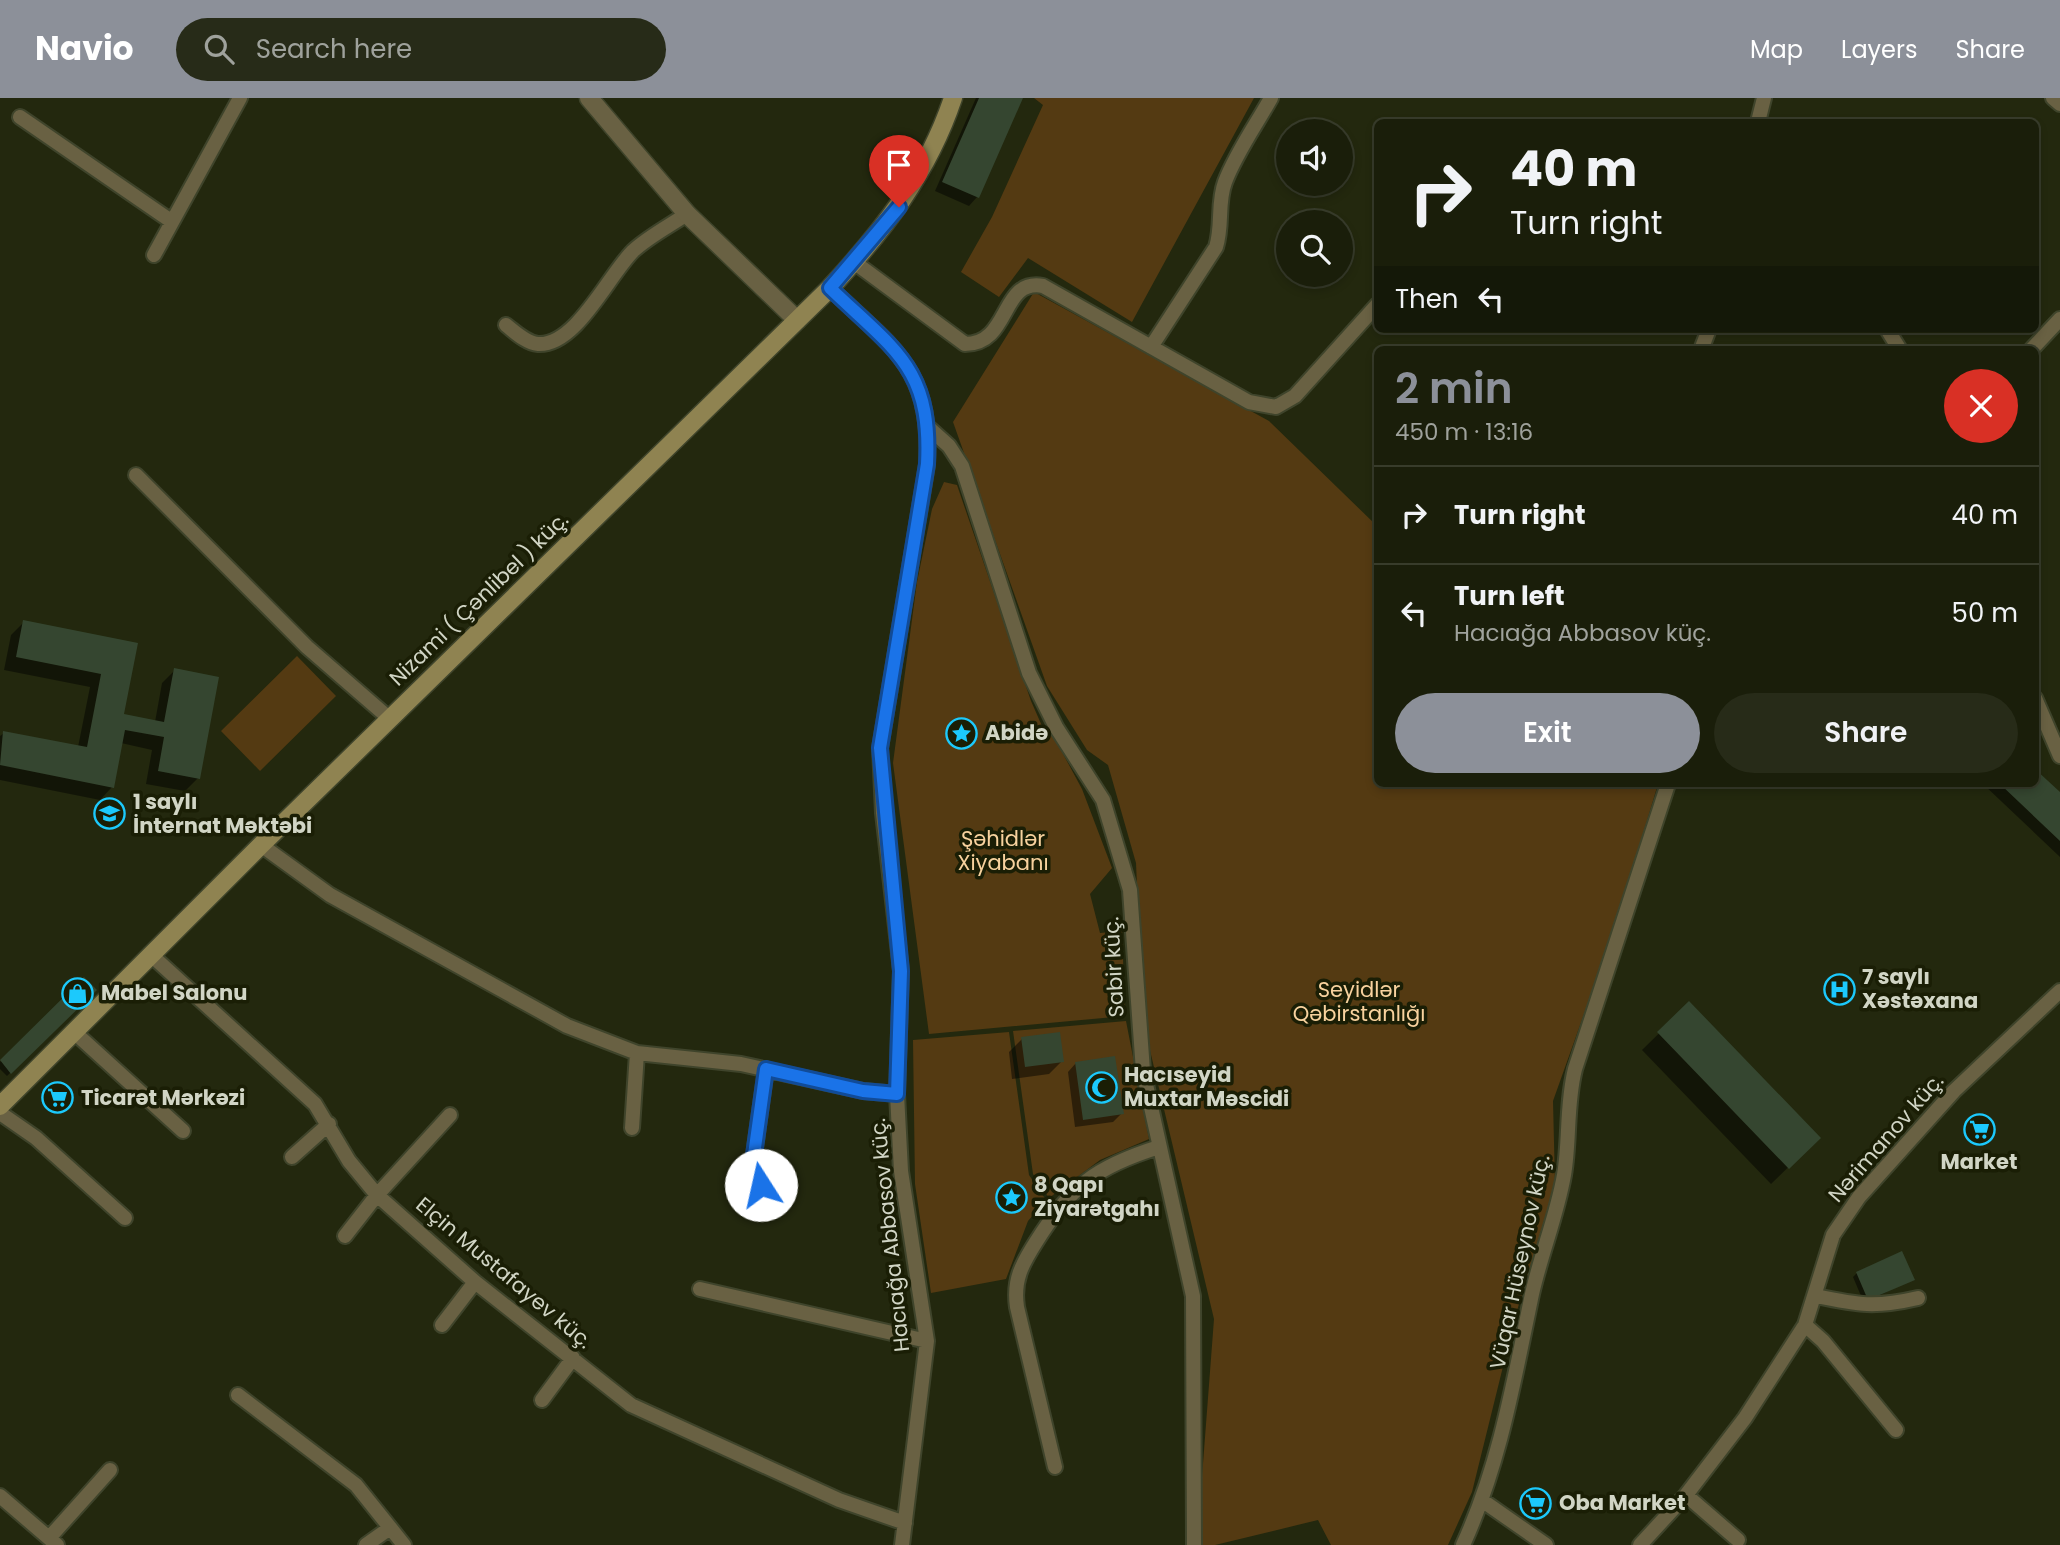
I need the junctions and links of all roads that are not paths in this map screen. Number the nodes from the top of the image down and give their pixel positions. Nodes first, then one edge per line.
1 (240, 98) edge
2 (589, 98) edge
3 (953, 98) edge
4 (1271, 98) edge
5 (1764, 98) edge
6 (2053, 98) edge
7 (2060, 104) edge
8 (20, 117) dead end
9 (1759, 119) edge
10 (687, 214) junction
11 (171, 221) junction
12 (154, 256) dead end
13 (854, 262) junction
14 (830, 288) junction
15 (1374, 308) edge
16 (2060, 318) edge
17 (797, 320) junction
18 (506, 325) dead end
19 (2035, 346) edge
20 (1151, 347) junction
21 (929, 428) junction
22 (136, 475) dead end
23 (2039, 707) edge
24 (390, 719) junction
25 (2060, 756) edge
26 (1667, 787) edge
27 (261, 845) junction
28 (150, 954) junction
29 (2060, 991) edge
30 (73, 1031) junction
31 (637, 1052) junction
32 (766, 1069) junction
33 (897, 1094) junction
34 (0, 1106) edge
35 (0, 1112) edge
36 (450, 1115) dead end
37 (329, 1124) junction
38 (632, 1128) dead end
39 (183, 1131) dead end
40 (1159, 1147) junction
41 (292, 1157) dead end
42 (761, 1185) dead end
43 (377, 1195) junction
44 (125, 1218) dead end
45 (345, 1236) dead end
46 (475, 1282) junction
47 (700, 1289) dead end
48 (1816, 1296) junction
49 (1918, 1298) dead end
50 (442, 1325) dead end
51 (1805, 1325) junction
52 (927, 1341) junction
53 (573, 1358) junction
54 (238, 1395) dead end
55 (542, 1400) dead end
56 (1896, 1430) dead end
57 (1055, 1467) dead end
58 (110, 1470) dead end
59 (1686, 1495) junction
60 (0, 1496) edge
61 (1483, 1501) junction
62 (905, 1523) junction
63 (390, 1528) junction
64 (1738, 1540) dead end
65 (53, 1542) edge
66 (366, 1545) edge
67 (404, 1545) edge
68 (902, 1545) edge
69 (1194, 1545) edge
70 (1463, 1545) edge
71 (1546, 1545) edge
72 (1640, 1545) edge

1 - 11 street
2 - 10 street
3 - 13 main road, Nizami ( Çənlibel ) küç.
4 - 20 street
5 - 9 street
6 - 7 street
8 - 11 street
10 - 17 street
10 - 18 street
11 - 12 street
13 - 14 main road, Nizami ( Çənlibel ) küç.
13 - 20 street
14 - 17 main road, Nizami ( Çənlibel ) küç.
14 - 21 street, Hacıağa Abbasov küç.
15 - 20 street
16 - 19 street
17 - 24 main road, Nizami ( Çənlibel ) küç.
21 - 33 street, Hacıağa Abbasov küç.
21 - 40 street, Sabir küç.
22 - 24 street
23 - 25 street
24 - 27 main road, Nizami ( Çənlibel ) küç.
26 - 61 street, Vüqar Hüseynov küç.
27 - 28 main road, Nizami ( Çənlibel ) küç.
27 - 31 street
28 - 30 main road, Nizami ( Çənlibel ) küç.
28 - 37 street, Elçin Mustafayev küç.
29 - 48 street, Nərimanov küç.
30 - 34 main road, Nizami ( Çənlibel ) küç.
30 - 39 street
31 - 32 street
31 - 38 street
32 - 33 street
32 - 42 street
33 - 52 street, Hacıağa Abbasov küç.
35 - 44 street
36 - 43 street
37 - 41 street
37 - 43 street, Elçin Mustafayev küç.
40 - 57 street
40 - 69 street, Sabir küç.
43 - 45 street
43 - 46 street, Elçin Mustafayev küç.
46 - 50 street
46 - 53 street, Elçin Mustafayev küç.
47 - 52 street
48 - 49 street
48 - 51 street, Nərimanov küç.
51 - 56 street
51 - 59 street, Nərimanov küç.
52 - 62 street, Hacıağa Abbasov küç.
53 - 55 street
53 - 62 street, Elçin Mustafayev küç.
54 - 63 street
58 - 65 street
59 - 64 street
59 - 72 street, Nərimanov küç.
60 - 65 street
61 - 70 street, Vüqar Hüseynov küç.
61 - 71 street
62 - 68 street, Hacıağa Abbasov küç.
63 - 66 street
63 - 67 street

